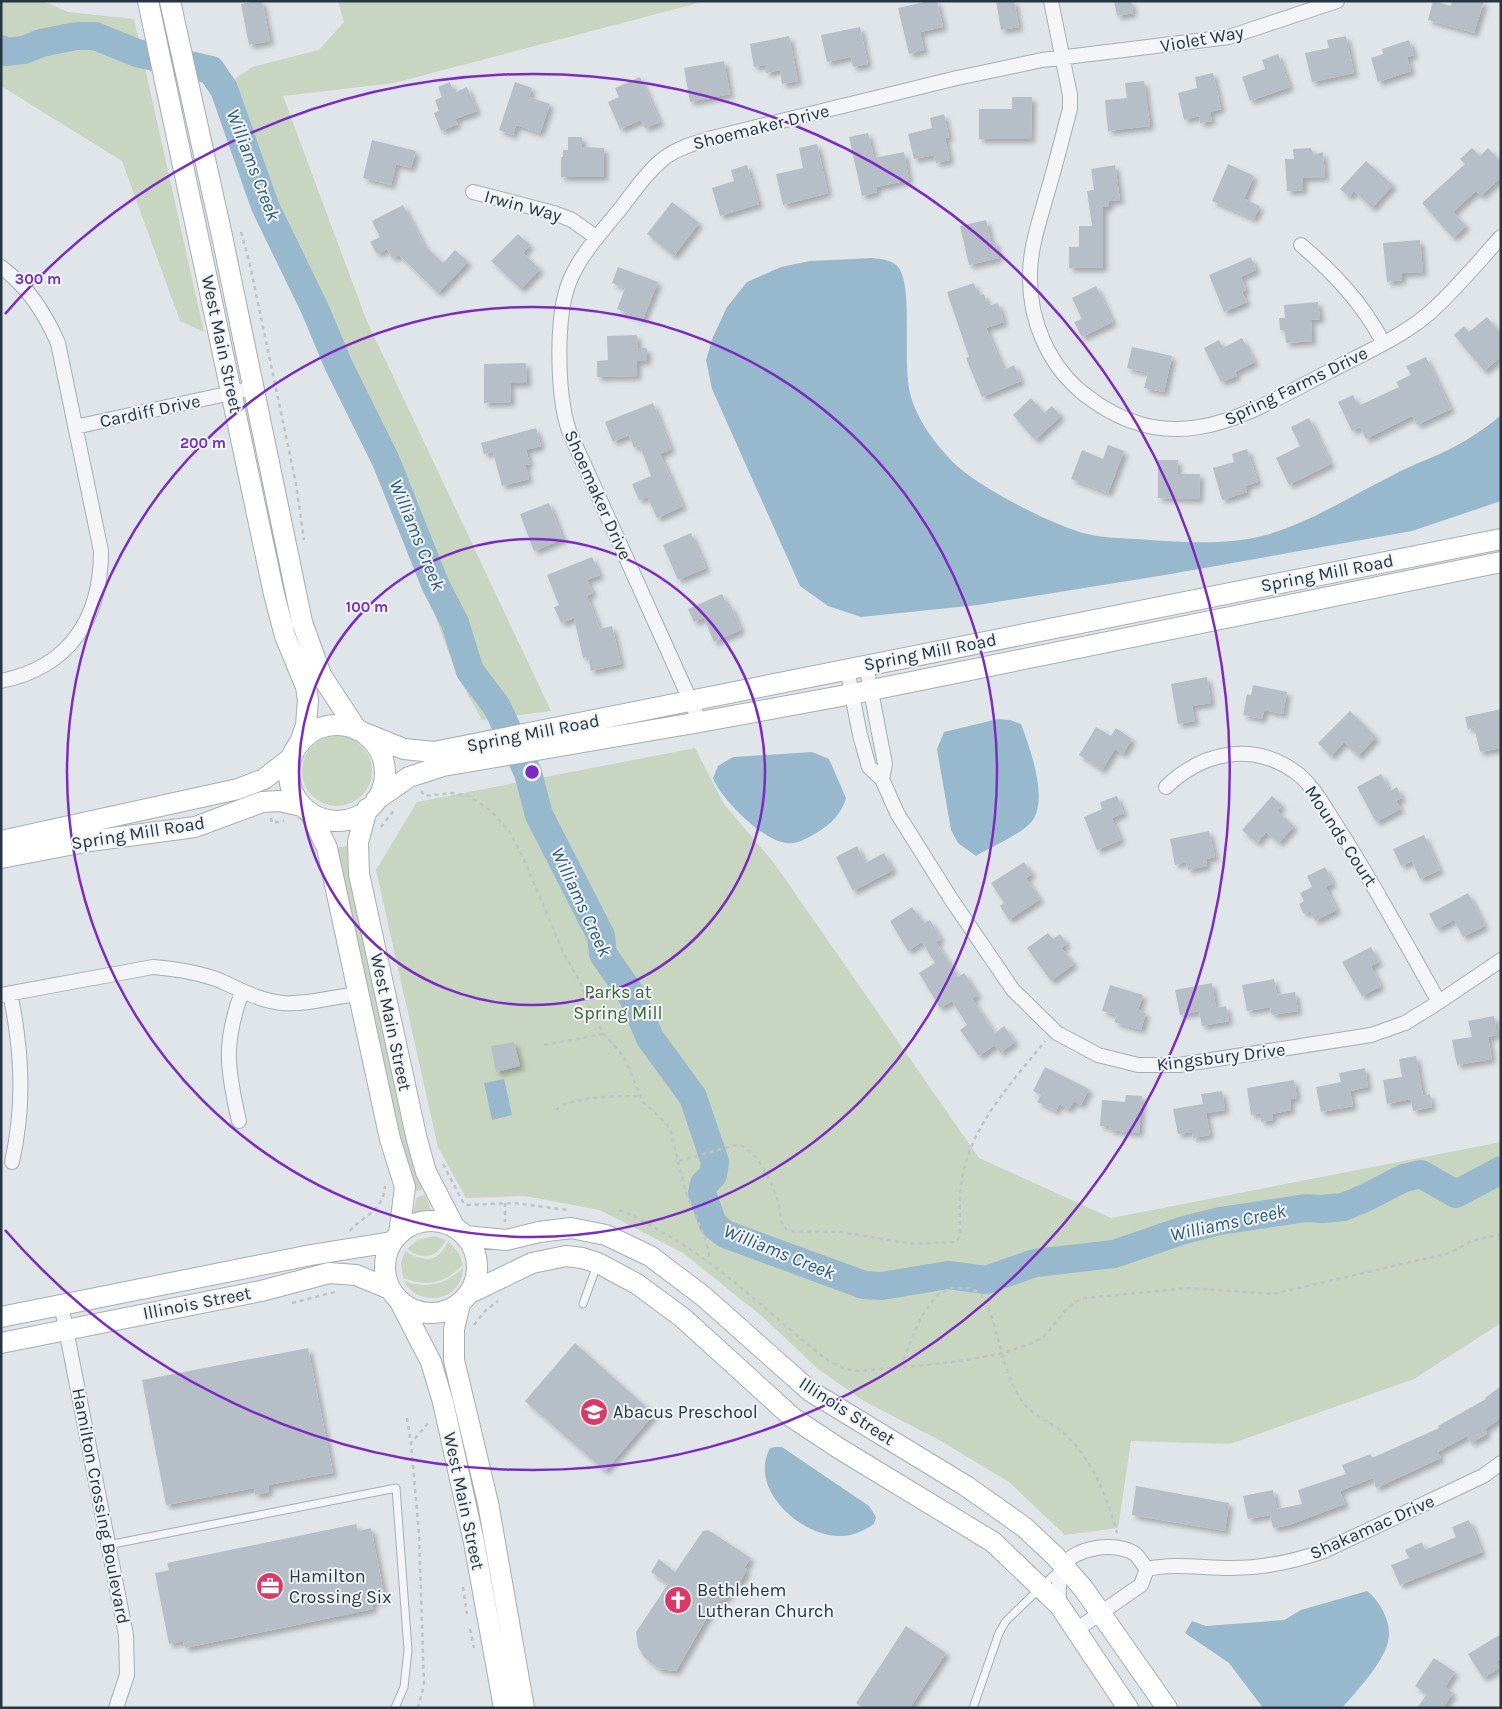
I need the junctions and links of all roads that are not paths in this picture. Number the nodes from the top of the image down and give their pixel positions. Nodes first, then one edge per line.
1 (1051, 1) edge
2 (1337, 1) edge
3 (172, 8) edge
4 (150, 10) edge
5 (1063, 58) junction
6 (472, 192) dead end
7 (1501, 237) edge
8 (597, 238) junction
9 (1301, 245) dead end
10 (1, 267) edge
11 (1383, 342) junction
12 (254, 388) junction
13 (232, 392) junction
14 (75, 427) junction
15 (1501, 539) edge
16 (1501, 562) edge
17 (857, 667) junction
18 (1, 681) edge
19 (872, 690) junction
20 (852, 694) junction
21 (690, 701) junction
22 (700, 722) junction
23 (359, 731) junction
24 (549, 738) junction
25 (296, 750) junction
26 (486, 750) junction
27 (882, 779) junction
28 (1166, 787) dead end
29 (372, 805) junction
30 (306, 809) junction
31 (1, 841) edge
32 (1, 858) edge
33 (1501, 960) edge
34 (242, 992) junction
35 (6, 994) edge
36 (360, 994) junction
37 (1439, 1002) junction
38 (239, 1121) dead end
39 (12, 1162) dead end
40 (460, 1232) junction
41 (396, 1238) junction
42 (598, 1263) junction
43 (395, 1296) junction
44 (465, 1299) junction
45 (61, 1304) junction
46 (583, 1304) dead end
47 (1, 1317) edge
48 (66, 1330) junction
49 (1, 1343) edge
50 (1501, 1463) edge
51 (108, 1545) junction
52 (1064, 1565) junction
53 (1147, 1569) junction
54 (1041, 1586) junction
55 (1059, 1605) junction
56 (1102, 1613) junction
57 (1076, 1630) junction
58 (116, 1708) edge
59 (395, 1708) edge
60 (504, 1708) edge
61 (524, 1708) edge
62 (973, 1708) edge
63 (1128, 1708) edge
64 (1167, 1708) edge

1 - 5 street, Spring Farms Drive
2 - 5 street, Violet Way
3 - 12 street, West Main Street
4 - 13 street, West Main Street
5 - 8 street, Shoemaker Drive
5 - 11 street, Spring Farms Drive
6 - 8 street, Irwin Way
7 - 11 street, Spring Farms Drive
8 - 21 street, Shoemaker Drive
9 - 11 street
10 - 14 street
12 - 13 street, Cardiff Drive
12 - 23 street, West Main Street
13 - 14 street, Cardiff Drive
13 - 25 street, West Main Street
14 - 18 street
15 - 17 street, Spring Mill Road
16 - 19 street, Spring Mill Road
17 - 19 street, Kingsbury Drive
17 - 20 street, Kingsbury Drive
17 - 21 street, Spring Mill Road
19 - 20 street, Spring Mill Road
19 - 27 street, Kingsbury Drive
20 - 22 street, Spring Mill Road
20 - 27 street, Kingsbury Drive
21 - 22 street, Shoemaker Drive
21 - 24 street, Spring Mill Road
22 - 24 street, Spring Mill Road
23 - 25 street
23 - 26 street, Spring Mill Road
23 - 29 street
24 - 26 street, Spring Mill Road
25 - 30 street
25 - 31 street, Spring Mill Road
26 - 29 street, Spring Mill Road
27 - 37 street, Kingsbury Drive
28 - 37 street, Mounds Court
29 - 30 street
29 - 40 street, West Main Street
30 - 32 street, Spring Mill Road
30 - 36 street, West Main Street
33 - 37 street, Kingsbury Drive
34 - 35 street
34 - 36 street
34 - 38 street
35 - 39 street
36 - 41 street, West Main Street
40 - 41 street
40 - 44 street
40 - 52 street, Illinois Street
41 - 43 street
41 - 45 street, Illinois Street
42 - 44 street, Illinois Street
42 - 46 lane
42 - 54 street, Illinois Street
43 - 44 street
43 - 48 street, Illinois Street
43 - 60 street, West Main Street
44 - 61 street, West Main Street
45 - 47 street, Illinois Street
45 - 48 street, Hamilton Crossing Boulevard
48 - 49 street, Illinois Street
48 - 51 street, Hamilton Crossing Boulevard
50 - 53 street, Shakamac Drive
51 - 58 street, Hamilton Crossing Boulevard
51 - 59 lane
52 - 53 street
52 - 54 lane
52 - 55 street
52 - 56 street, Illinois Street
53 - 56 street
54 - 55 street, Illinois Street
54 - 62 lane
55 - 57 street, Illinois Street
56 - 57 street
56 - 64 street, Illinois Street
57 - 63 street, Illinois Street

